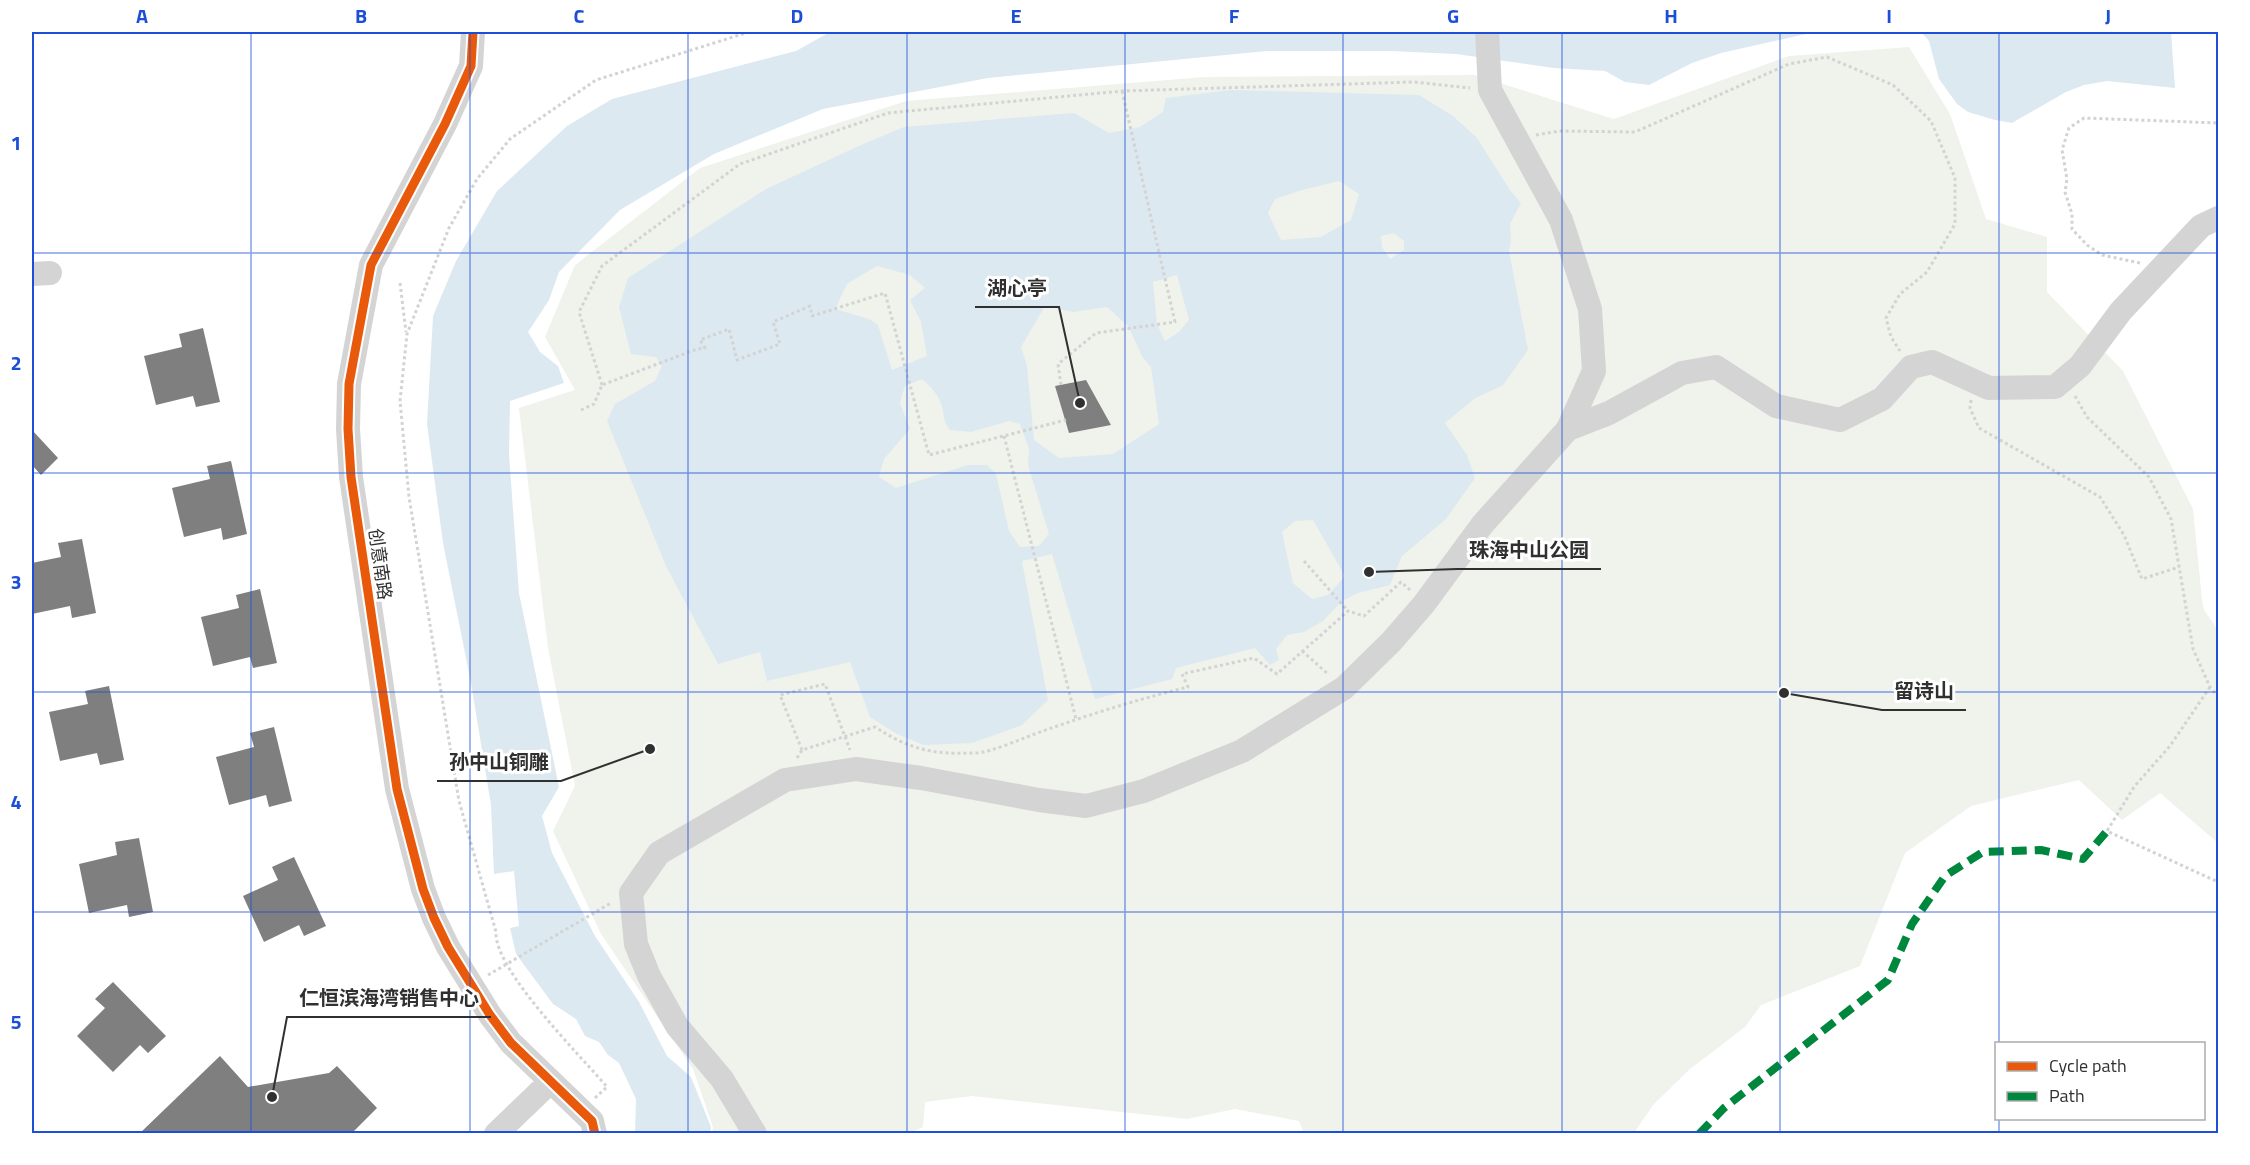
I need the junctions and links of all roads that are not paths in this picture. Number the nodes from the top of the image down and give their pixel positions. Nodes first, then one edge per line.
1 (473, 32) edge
2 (1487, 32) edge
3 (2218, 218) edge
4 (1568, 429) junction
5 (550, 1082) junction
6 (496, 1134) edge
7 (595, 1134) edge
8 (755, 1134) edge

1 - 5 street, 创意南路
2 - 4 street
3 - 4 street
4 - 8 street
5 - 6 street
5 - 7 street, 创意南路

